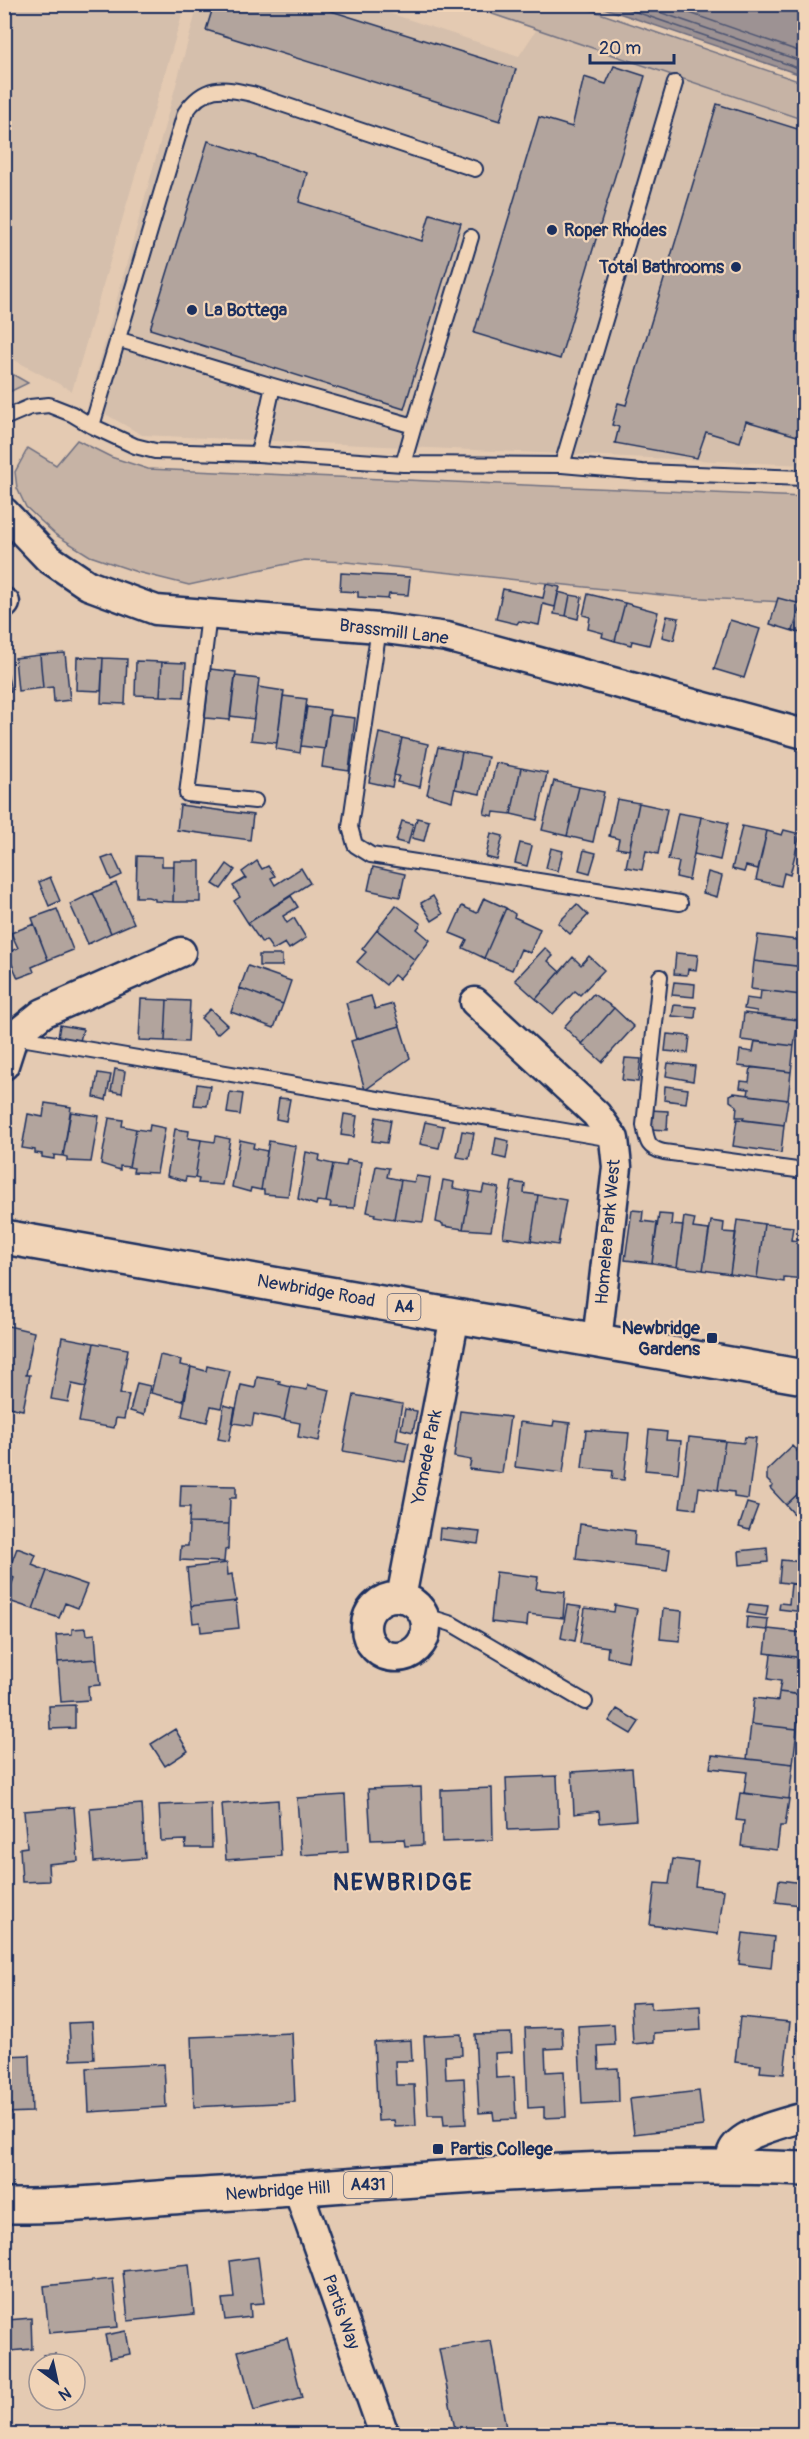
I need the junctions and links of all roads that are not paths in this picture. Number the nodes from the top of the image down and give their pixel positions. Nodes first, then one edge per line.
1 (675, 83) dead end
2 (476, 170) dead end
3 (471, 237) dead end
4 (117, 339) junction
5 (273, 386) junction
6 (4, 418) edge
7 (92, 426) junction
8 (414, 426) junction
9 (258, 454) junction
10 (403, 464) junction
11 (562, 465) junction
12 (804, 478) edge
13 (4, 512) edge
14 (209, 615) junction
15 (379, 628) junction
16 (804, 734) edge
17 (255, 801) dead end
18 (680, 903) dead end
19 (181, 952) dead end
20 (660, 977) dead end
21 (475, 1002) dead end
22 (13, 1037) junction
23 (4, 1065) edge
24 (614, 1139) junction
25 (804, 1171) edge
26 (4, 1237) edge
27 (455, 1316) junction
28 (597, 1341) junction
29 (804, 1377) edge
30 (401, 1598) junction
31 (423, 1615) junction
32 (585, 1702) dead end
33 (804, 2117) edge
34 (732, 2166) junction
35 (804, 2169) edge
36 (297, 2190) junction
37 (4, 2206) edge
38 (384, 2434) edge

1 - 11 lane
2 - 4 lane
3 - 8 lane
4 - 5 lane
4 - 7 lane
5 - 8 lane
5 - 9 lane
6 - 7 lane
7 - 9 lane
8 - 10 lane
9 - 10 lane
10 - 11 lane
11 - 12 lane
13 - 14 street, Brassmill Lane
14 - 15 street, Brassmill Lane
14 - 17 lane
15 - 16 street, Brassmill Lane
15 - 18 lane
19 - 22 street
20 - 25 lane
21 - 24 street, Homelea Park West
22 - 23 street
22 - 24 lane
24 - 28 street, Homelea Park West
26 - 27 main road, Newbridge Road / A4
27 - 28 main road, Newbridge Road / A4
27 - 30 street, Yomede Park
28 - 29 main road, Newbridge Road / A4
30 - 31 street
30 - 31 street
31 - 32 lane
33 - 34 street
34 - 35 main road, A431
34 - 36 main road, Newbridge Hill / A431
36 - 37 main road, Newbridge Hill / A431
36 - 38 street, Partis Way

